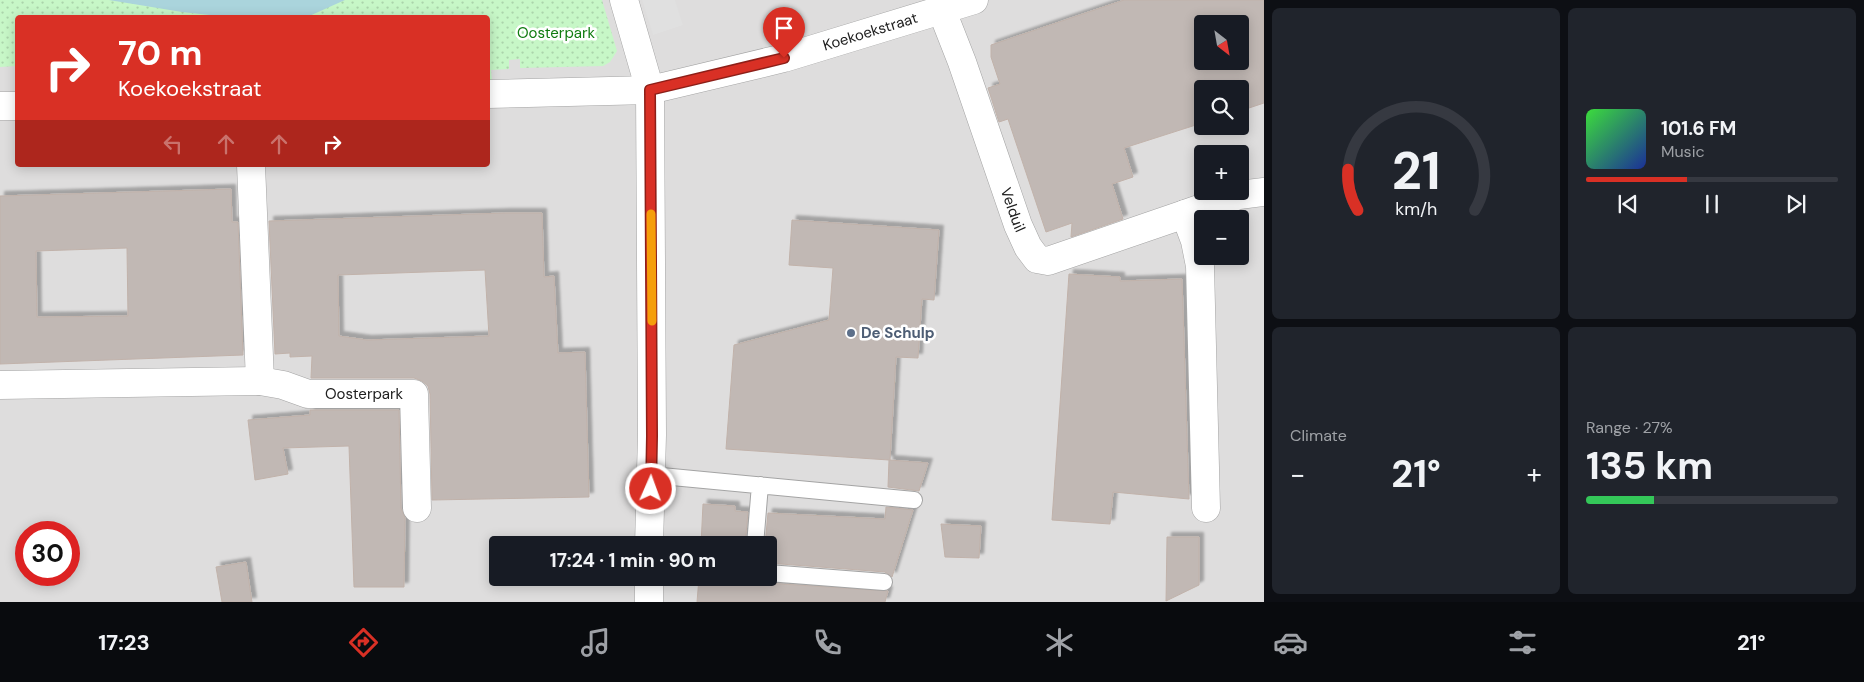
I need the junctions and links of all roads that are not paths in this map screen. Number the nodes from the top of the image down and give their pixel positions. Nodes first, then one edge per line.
1 (624, 0) edge
2 (974, 0) edge
3 (942, 11) junction
4 (650, 90) junction
5 (490, 94) edge
6 (0, 106) edge
7 (15, 106) edge
8 (251, 167) edge
9 (1264, 192) edge
10 (1185, 214) junction
11 (260, 381) junction
12 (0, 385) edge
13 (651, 474) junction
14 (760, 485) junction
15 (914, 500) dead end
16 (417, 508) dead end
17 (1206, 508) dead end
18 (650, 536) edge
19 (756, 536) edge
20 (777, 574) edge
21 (884, 582) dead end
22 (649, 586) edge
23 (649, 602) edge

1 - 4 street
2 - 3 street, Koekoekstraat
3 - 4 street, Koekoekstraat
3 - 10 street, Velduil
4 - 5 street
4 - 13 street
6 - 7 street
8 - 11 street
9 - 10 street, Velduil
10 - 17 street
11 - 12 street, Oosterpark
11 - 16 street, Oosterpark
13 - 14 lane
13 - 18 street
14 - 15 lane
14 - 19 lane
20 - 21 lane
22 - 23 street

